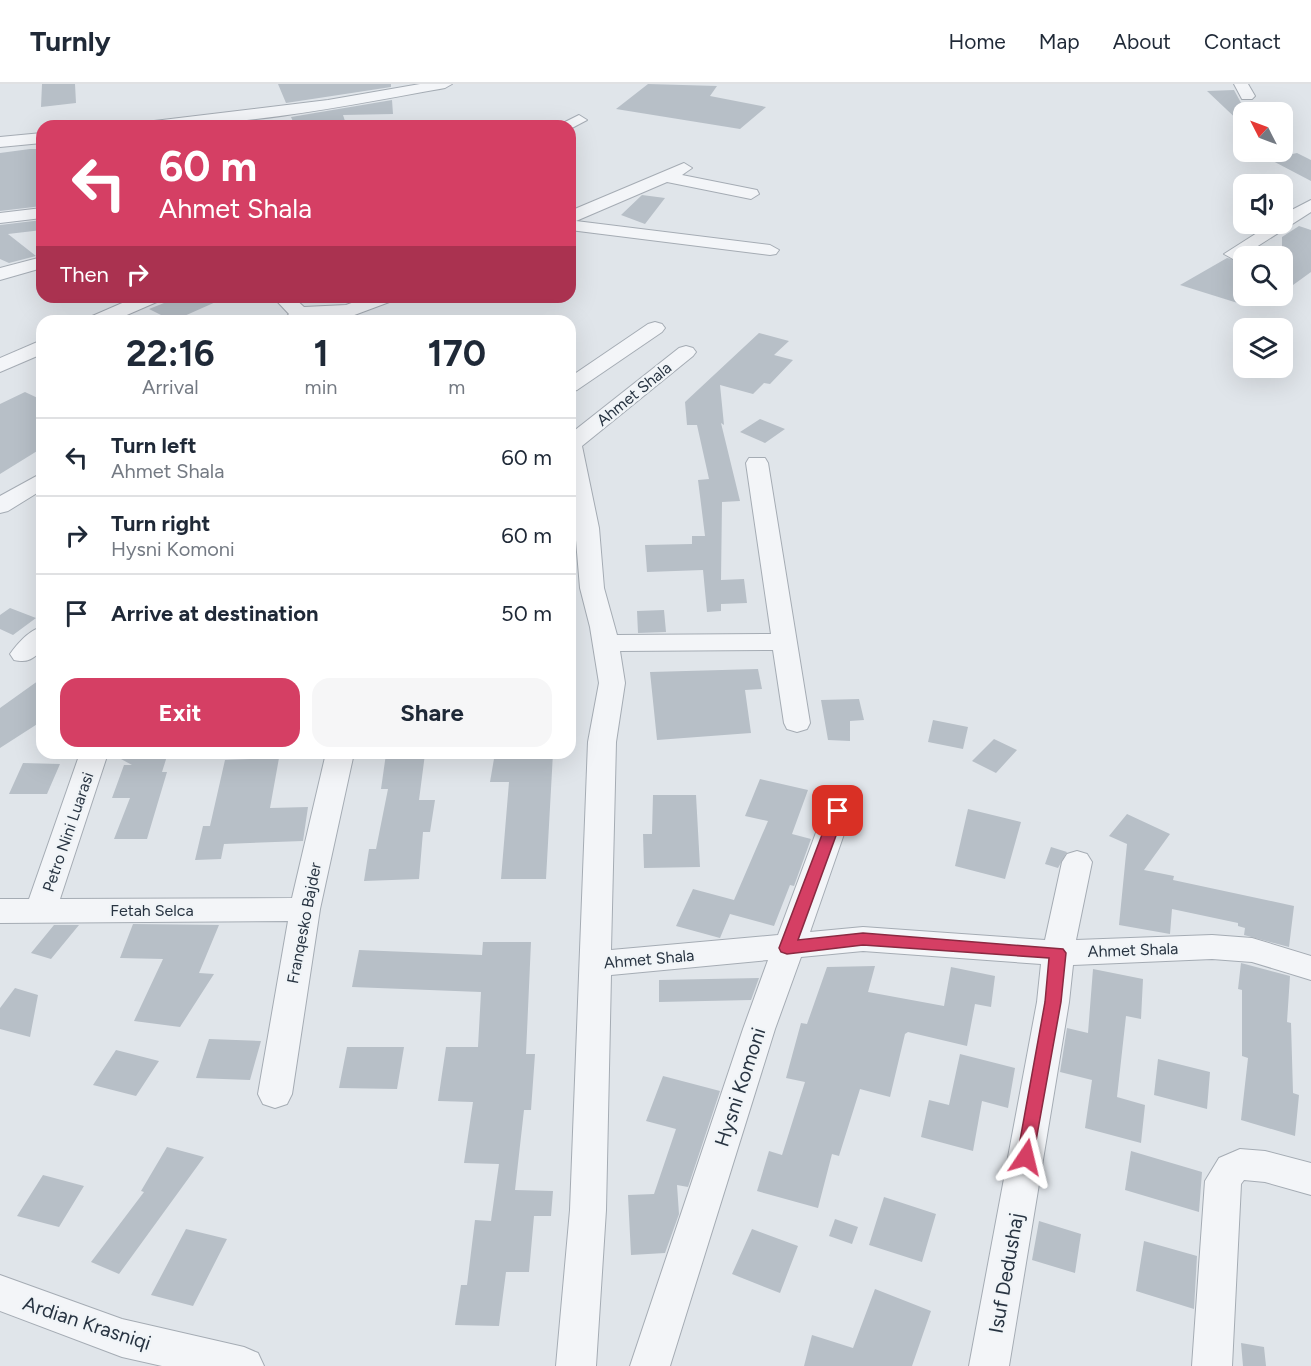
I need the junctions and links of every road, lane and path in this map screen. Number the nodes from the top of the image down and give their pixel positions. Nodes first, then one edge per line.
1 (445, 84) edge
2 (244, 120) edge
3 (36, 139) edge
4 (0, 142) edge
5 (684, 168) dead end
6 (664, 176) junction
7 (751, 194) dead end
8 (1311, 205) edge
9 (36, 214) edge
10 (576, 214) edge
11 (1293, 216) edge
12 (0, 218) edge
13 (576, 226) edge
14 (1265, 234) edge
15 (1246, 246) edge
16 (770, 250) dead end
17 (36, 264) edge
18 (0, 274) edge
19 (138, 303) edge
20 (368, 303) edge
21 (291, 306) edge
22 (111, 315) edge
23 (655, 328) dead end
24 (36, 349) edge
25 (686, 352) dead end
26 (0, 366) edge
27 (576, 382) edge
28 (576, 440) edge
29 (757, 463) dead end
30 (576, 470) edge
31 (36, 484) edge
32 (0, 506) edge
33 (36, 641) edge
34 (783, 642) junction
35 (606, 643) junction
36 (22, 654) dead end
37 (797, 723) dead end
38 (92, 759) edge
39 (339, 759) edge
40 (838, 811) dead end
41 (1077, 862) dead end
42 (305, 909) junction
43 (41, 910) junction
44 (0, 911) edge
45 (787, 948) junction
46 (1058, 953) junction
47 (594, 964) junction
48 (1311, 968) edge
49 (275, 1094) dead end
50 (1311, 1179) edge
51 (0, 1293) edge
52 (244, 1366) edge
53 (576, 1366) edge
54 (650, 1366) edge
55 (989, 1366) edge
56 (1212, 1366) edge

1 - 2 street
3 - 4 street
5 - 6 street
6 - 7 street
6 - 10 street
8 - 11 street
9 - 12 street
13 - 16 street
14 - 15 street
17 - 18 street
19 - 22 street
20 - 21 street
23 - 27 street
24 - 26 street
25 - 28 street, Ahmet Shala
29 - 34 street
30 - 35 street, Ahmet Shala
31 - 32 street
33 - 36 street
34 - 35 street
34 - 37 street
35 - 47 street, Ahmet Shala
38 - 43 street, Petro Nini Luarasi
39 - 42 street, Franqesko Bajder
40 - 45 street, Hysni Komoni
41 - 46 street, Isuf Dedushaj
42 - 43 street, Fetah Selca
42 - 49 street, Franqesko Bajder
43 - 44 street, Fetah Selca
45 - 46 street, Ahmet Shala
45 - 47 street, Ahmet Shala
45 - 54 street, Hysni Komoni
46 - 48 street, Ahmet Shala
46 - 55 street, Isuf Dedushaj
47 - 53 street, Ahmet Shala
50 - 56 street
51 - 52 street, Ardian Krasniqi

